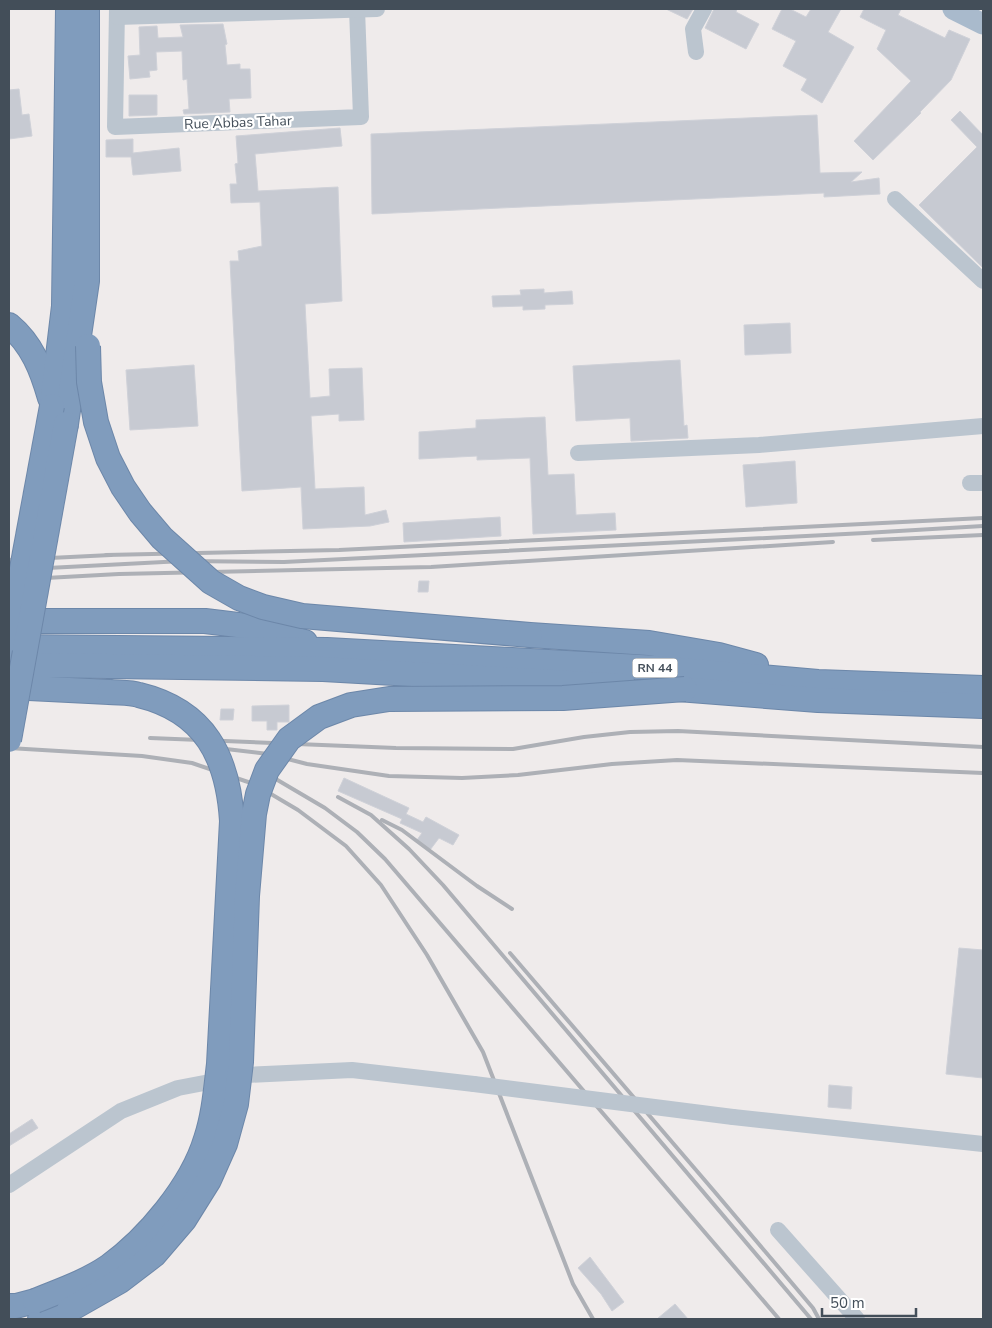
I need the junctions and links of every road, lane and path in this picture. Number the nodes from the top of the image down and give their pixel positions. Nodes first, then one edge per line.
1 (68, 9) edge
2 (87, 9) edge
3 (357, 9) edge
4 (377, 9) edge
5 (704, 9) edge
6 (953, 9) edge
7 (117, 13) edge
8 (983, 24) edge
9 (696, 52) dead end
10 (895, 199) dead end
11 (983, 281) edge
12 (9, 325) edge
13 (75, 344) junction
14 (52, 406) junction
15 (983, 426) edge
16 (578, 453) dead end
17 (9, 621) edge
18 (9, 639) edge
19 (9, 647) edge
20 (328, 650) junction
21 (9, 666) edge
22 (818, 682) junction
23 (9, 687) edge
24 (983, 688) edge
25 (685, 689) junction
26 (983, 706) edge
27 (9, 740) edge
28 (983, 1144) edge
29 (15, 1181) edge
30 (9, 1195) edge
31 (778, 1230) dead end
32 (9, 1306) edge
33 (38, 1310) edge
34 (857, 1319) edge

1 - 13 highway
2 - 13 highway
3 - 4 street
3 - 7 street
3 - 7 street, Rue Abbas Tahar
5 - 9 street
6 - 8 main road
10 - 11 street
12 - 14 highway
13 - 14 highway
13 - 22 highway, bridge
13 - 27 highway, bridge
14 - 18 highway, bridge
15 - 16 street
17 - 20 highway
19 - 20 highway
20 - 22 highway, RN 44
21 - 25 highway
22 - 24 highway, RN 44
23 - 33 highway, bridge
25 - 26 highway
25 - 33 highway, bridge
28 - 29 street, bridge
29 - 30 street
31 - 34 street
32 - 33 highway

